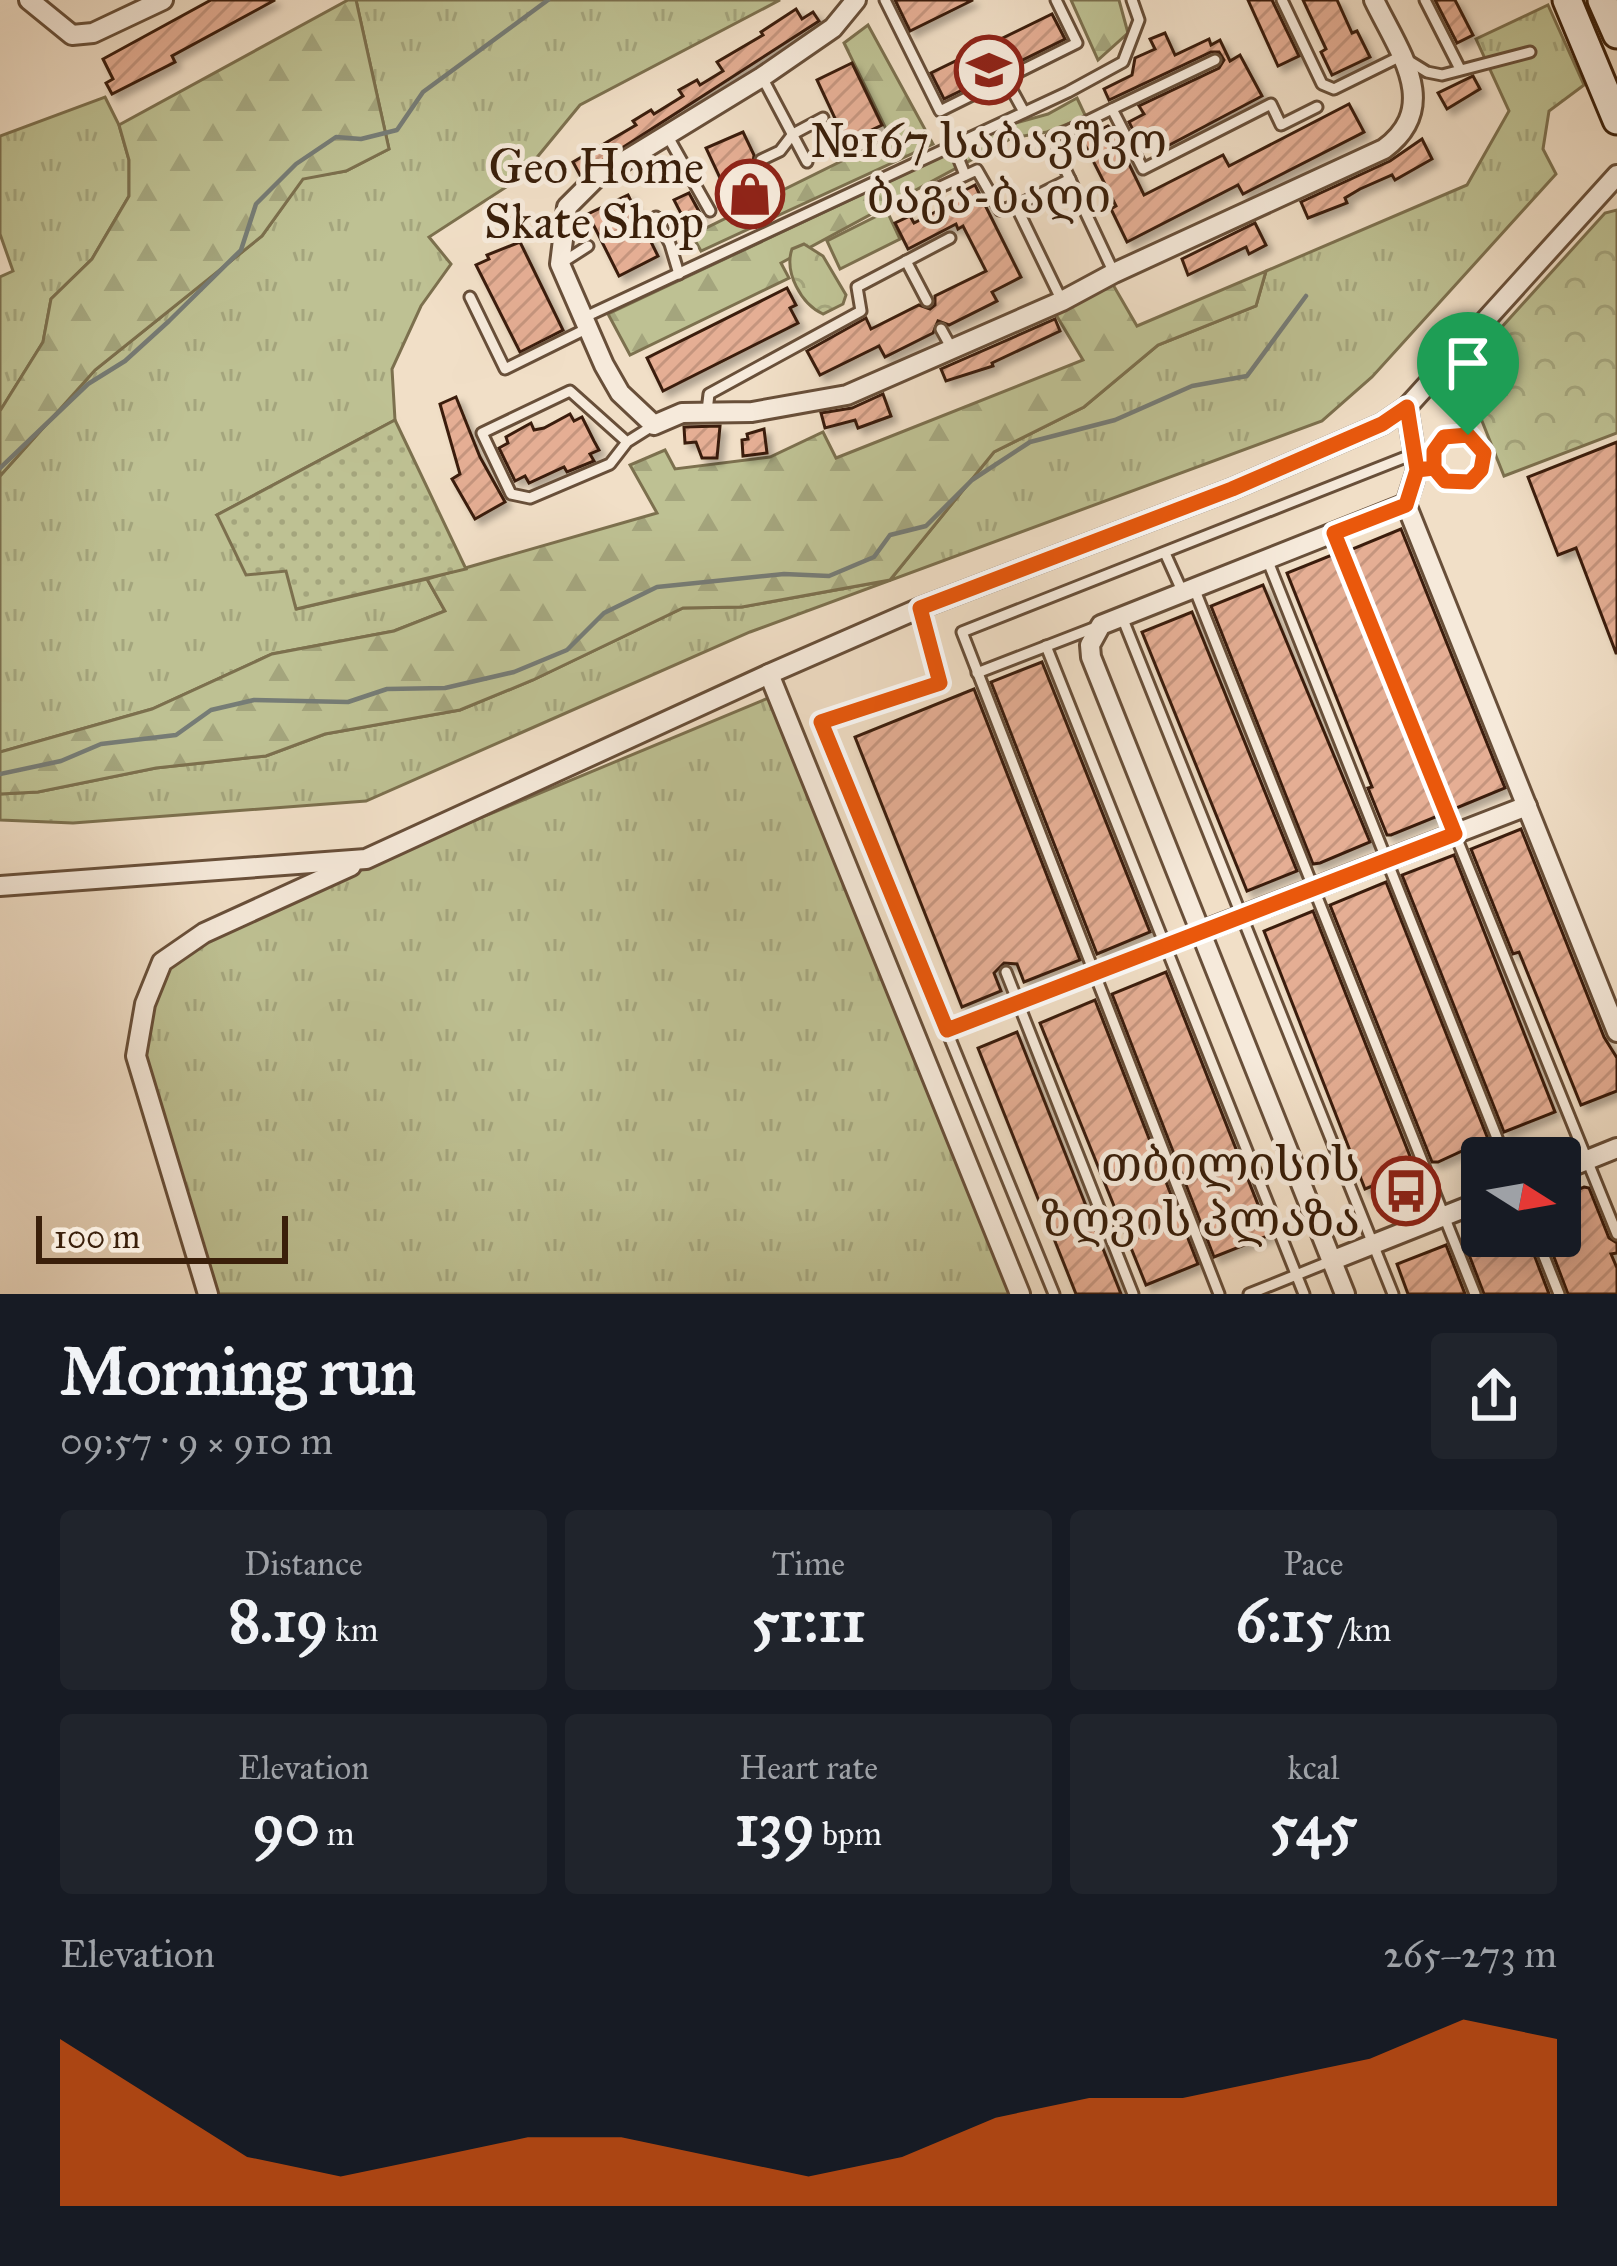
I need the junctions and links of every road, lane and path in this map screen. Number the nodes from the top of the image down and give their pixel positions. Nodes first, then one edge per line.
1 (29, 0) edge
2 (163, 0) edge
3 (856, 0) edge
4 (885, 0) edge
5 (1056, 0) edge
6 (1132, 0) edge
7 (1282, 0) edge
8 (1374, 0) edge
9 (1426, 0) edge
10 (1567, 0) edge
11 (1602, 0) edge
12 (1617, 34) edge
13 (1530, 52) dead end
14 (1401, 56) junction
15 (1215, 60) dead end
16 (1460, 69) junction
17 (763, 77) junction
18 (1006, 79) junction
19 (1317, 107) dead end
20 (1112, 109) junction
21 (1024, 112) junction
22 (824, 118) dead end
23 (1617, 120) edge
24 (793, 134) junction
25 (667, 135) junction
26 (953, 145) junction
27 (761, 160) dead end
28 (807, 161) dead end
29 (965, 175) junction
30 (1617, 175) edge
31 (1070, 179) junction
32 (936, 189) dead end
33 (1016, 206) junction
34 (710, 211) dead end
35 (656, 217) dead end
36 (950, 238) dead end
37 (588, 247) dead end
38 (906, 261) junction
39 (560, 264) junction
40 (1114, 273) junction
41 (679, 274) junction
42 (470, 297) dead end
43 (926, 301) dead end
44 (1062, 301) junction
45 (585, 323) junction
46 (941, 329) dead end
47 (952, 349) junction
48 (1407, 407) junction
49 (707, 411) junction
50 (654, 425) junction
51 (627, 442) junction
52 (1422, 463) junction
53 (1406, 505) junction
54 (1334, 533) junction
55 (1165, 553) junction
56 (1267, 560) junction
57 (1189, 591) junction
58 (920, 608) junction
59 (1122, 617) junction
60 (1101, 625) junction
61 (1046, 646) junction
62 (977, 673) junction
63 (770, 674) junction
64 (1527, 806) junction
65 (1455, 834) junction
66 (366, 859) junction
67 (1387, 860) junction
68 (0, 886) edge
69 (1314, 888) junction
70 (1242, 916) junction
71 (1200, 932) junction
72 (1166, 945) junction
73 (1006, 972) dead end
74 (1094, 973) junction
75 (1018, 1002) junction
76 (947, 1030) junction
77 (1617, 1032) edge
78 (1497, 1137) edge
79 (1617, 1148) edge
80 (1587, 1160) junction
81 (1581, 1162) edge
82 (1461, 1209) edge
83 (1444, 1216) junction
84 (1617, 1234) edge
85 (1373, 1244) junction
86 (1544, 1257) edge
87 (1331, 1261) junction
88 (1297, 1275) junction
89 (208, 1294) edge
90 (1020, 1294) edge
91 (1054, 1294) edge
92 (1133, 1294) edge
93 (1220, 1294) edge
94 (1249, 1294) edge
95 (1304, 1294) edge
96 (1345, 1294) edge
97 (1393, 1294) edge
98 (1475, 1294) edge
99 (1559, 1294) edge

1 - 2 street
3 - 17 street
4 - 18 lane
5 - 18 lane
6 - 21 lane
7 - 14 lane
8 - 14 street
9 - 16 lane
10 - 23 main road
11 - 12 main road
13 - 16 lane
14 - 16 lane
14 - 40 street
15 - 20 lane
17 - 24 lane
17 - 25 street
18 - 21 lane
19 - 20 lane
20 - 31 lane
21 - 26 lane
22 - 24 lane
24 - 27 lane
24 - 28 lane
25 - 34 lane
25 - 39 street
26 - 29 lane
26 - 41 lane
29 - 32 lane
29 - 33 lane
30 - 48 street
31 - 33 lane
31 - 40 lane
33 - 44 lane
35 - 41 lane
36 - 38 lane
37 - 39 lane
38 - 43 lane
38 - 49 lane
39 - 45 street
40 - 44 street
41 - 45 lane
42 - 45 lane
44 - 47 street
45 - 50 street
46 - 47 lane
47 - 49 street
48 - 52 street
48 - 58 street
49 - 50 street
50 - 51 lane
51 - 51 lane
52 - 52 lane
52 - 53 street
52 - 55 lane
53 - 54 street
53 - 64 street
54 - 56 street
54 - 65 lane
55 - 57 lane
55 - 62 lane
56 - 57 street
56 - 67 lane
57 - 59 street
57 - 69 lane
58 - 63 street
58 - 76 lane
59 - 60 street
59 - 70 lane
60 - 61 lane
60 - 71 street
61 - 62 lane
61 - 72 lane
62 - 74 lane
63 - 66 street
63 - 90 street
64 - 65 street
64 - 77 street
65 - 67 street
65 - 80 lane
66 - 68 street
66 - 89 street
67 - 69 street
67 - 78 lane
69 - 70 street
69 - 83 lane
70 - 71 street
70 - 85 lane
71 - 72 lane
71 - 87 street
72 - 74 lane
72 - 88 lane
73 - 75 lane
74 - 75 lane
74 - 93 lane
75 - 76 lane
75 - 92 lane
76 - 91 lane
79 - 80 street
80 - 81 street
80 - 84 lane
82 - 83 street
83 - 85 street
83 - 98 lane
85 - 87 street
85 - 97 lane
86 - 99 lane
87 - 88 lane
87 - 96 street
88 - 94 lane
88 - 95 lane

